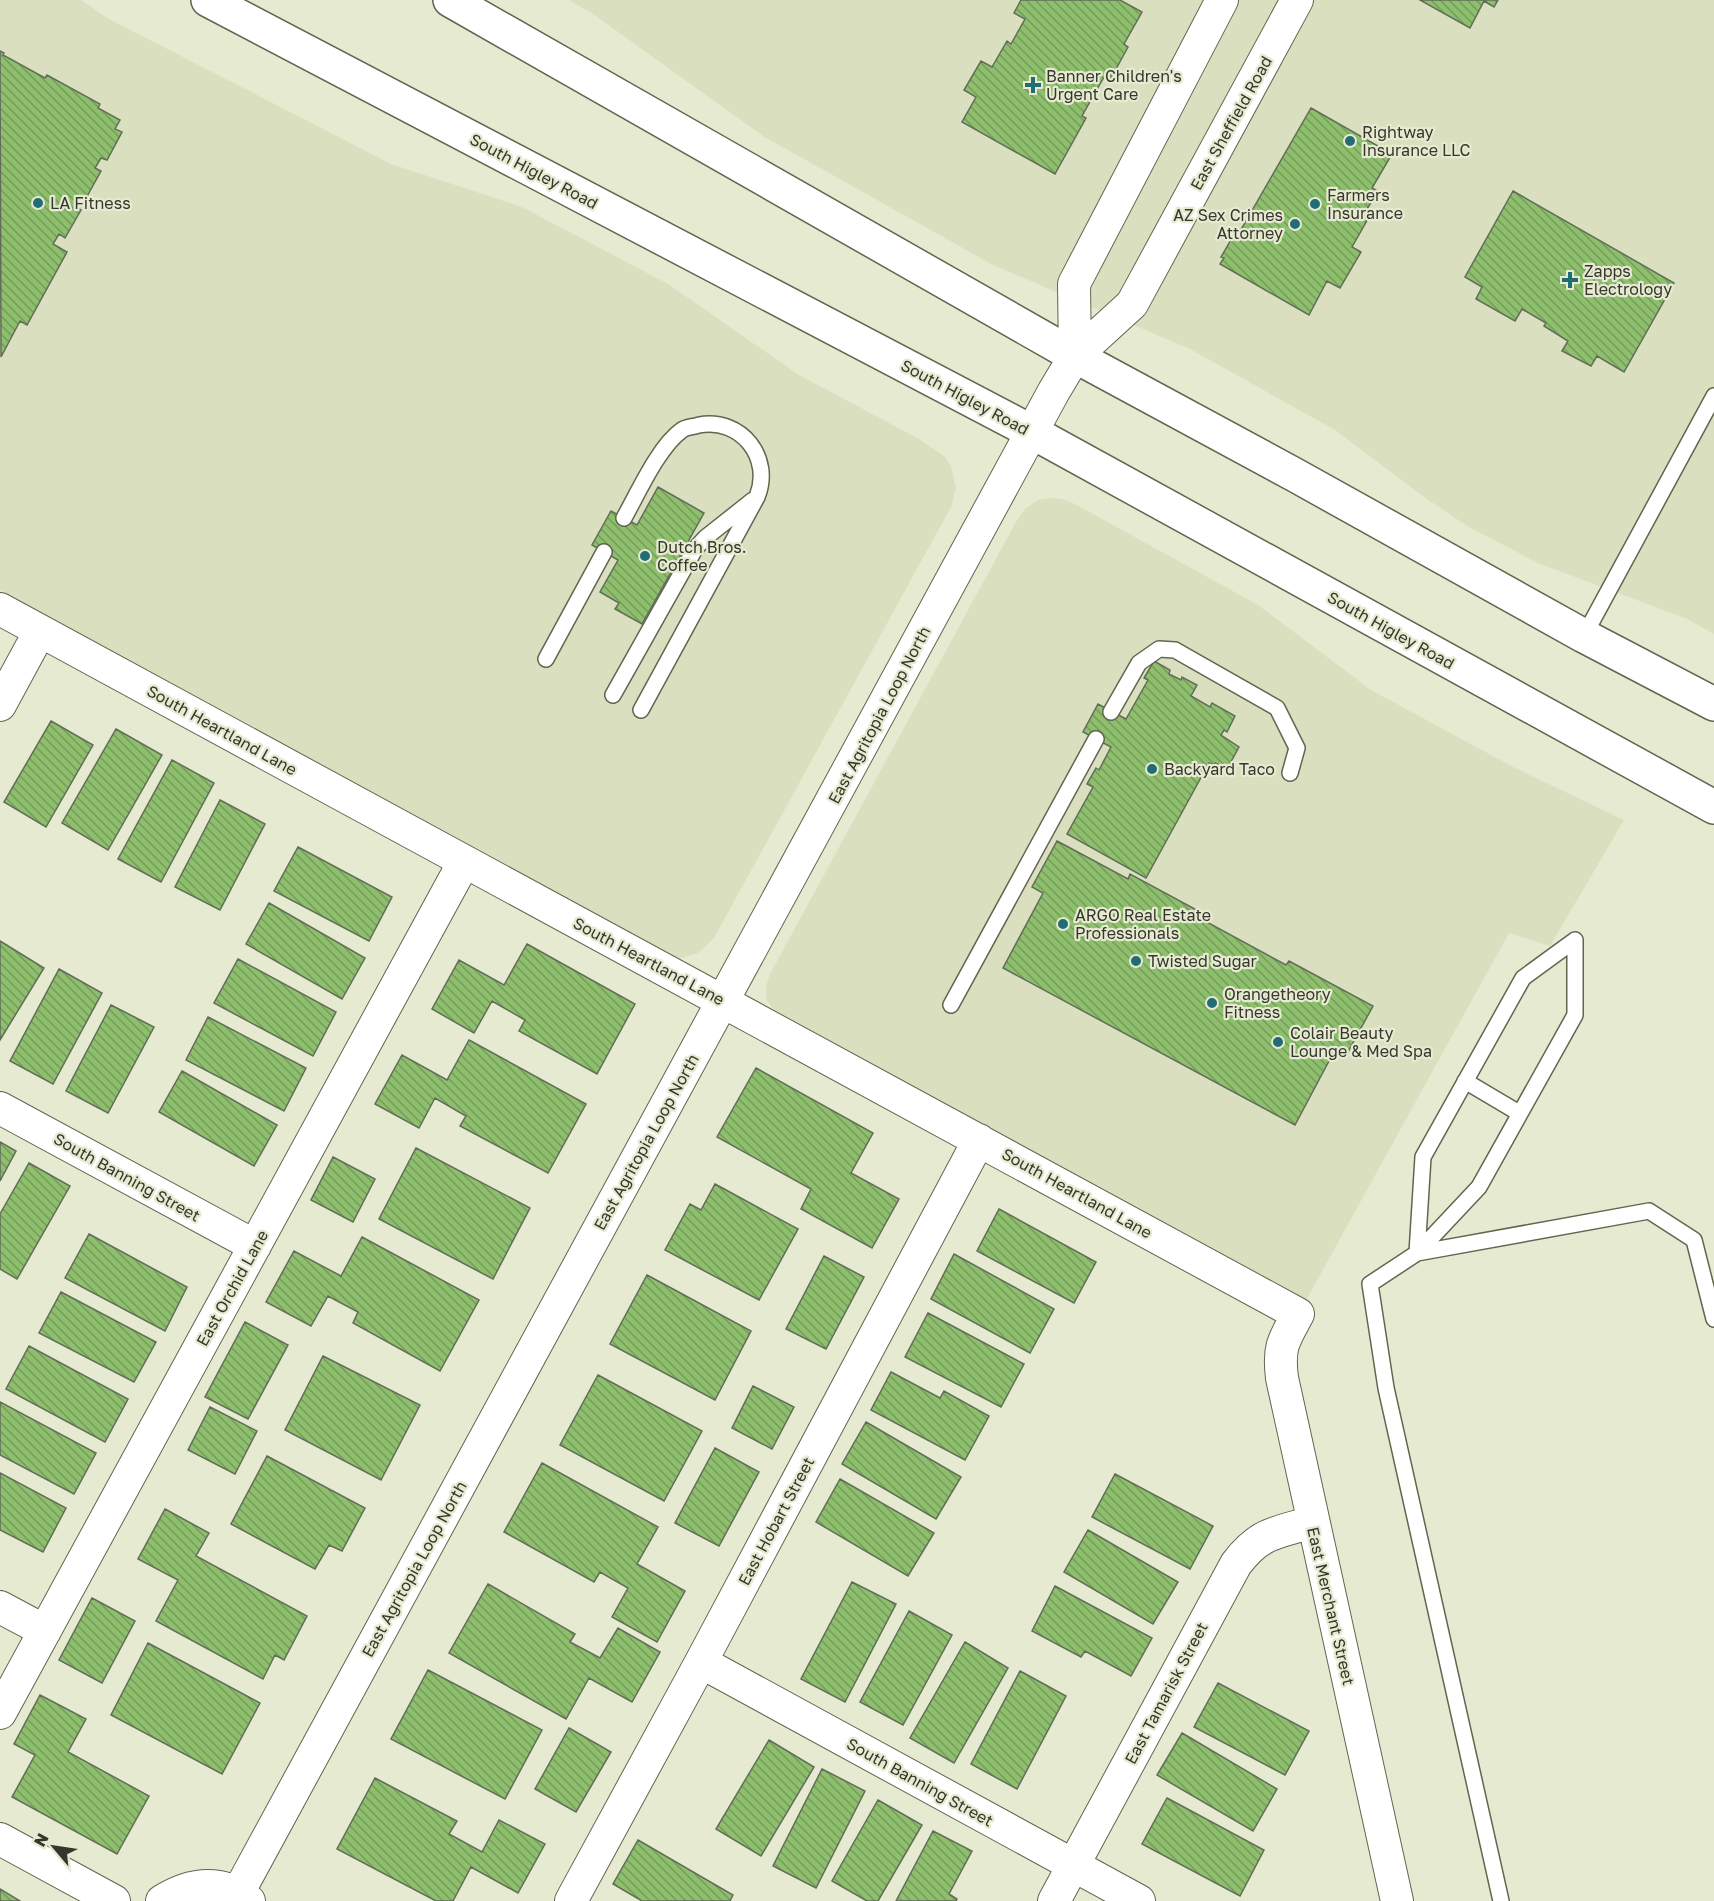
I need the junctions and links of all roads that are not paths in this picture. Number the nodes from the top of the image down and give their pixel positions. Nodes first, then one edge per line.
1 (208, 0) edge
2 (450, 0) edge
3 (1222, 0) edge
4 (1297, 0) edge
5 (1075, 356) junction
6 (1054, 391) joint
7 (1714, 396) edge
8 (1032, 432) junction
9 (757, 497) junction
10 (624, 518) dead end
11 (604, 552) dead end
12 (0, 609) edge
13 (40, 631) junction
14 (1584, 636) junction
15 (546, 659) dead end
16 (613, 695) dead end
17 (1714, 704) edge
18 (0, 705) edge
19 (641, 710) dead end
20 (1112, 712) dead end
21 (1096, 739) dead end
22 (1290, 773) dead end
23 (1714, 807) edge
24 (464, 862) junction
25 (723, 1001) junction
26 (951, 1005) dead end
27 (1466, 1082) junction
28 (0, 1108) edge
29 (1519, 1113) junction
30 (979, 1140) junction
31 (255, 1246) junction
32 (1417, 1253) junction
33 (1298, 1314) joint
34 (1714, 1319) edge
35 (1312, 1522) junction
36 (0, 1607) edge
37 (45, 1631) junction
38 (701, 1662) junction
39 (0, 1713) edge
40 (0, 1839) edge
41 (1073, 1865) junction
42 (244, 1897) edge
43 (114, 1901) edge
44 (162, 1901) edge
45 (571, 1901) edge
46 (1054, 1901) edge
47 (1139, 1901) edge
48 (1397, 1901) edge
49 (1501, 1901) edge

1 - 8 main road, South Higley Road
2 - 5 main road
3 - 5 street
4 - 5 street, East Sheffield Road
5 - 6 street, East Sheffield Road
5 - 14 main road
6 - 8 street, East Agritopia Loop North
7 - 14 lane
8 - 23 main road, South Higley Road
8 - 25 street, East Agritopia Loop North
9 - 10 lane
9 - 16 lane
9 - 19 lane
11 - 15 lane
12 - 13 street, South Heartland Lane
13 - 18 street
13 - 24 street, South Heartland Lane
14 - 17 main road
20 - 22 lane
21 - 26 lane
24 - 25 street, South Heartland Lane
24 - 31 street, East Orchid Lane
25 - 30 street, South Heartland Lane
25 - 42 street, East Agritopia Loop North
27 - 29 lane
27 - 29 lane
27 - 32 lane
28 - 31 street, South Banning Street
29 - 32 lane
30 - 33 street, South Heartland Lane
30 - 38 street, East Hobart Street
31 - 37 street, East Orchid Lane
32 - 34 lane
32 - 49 lane
33 - 35 street, East Merchant Street
35 - 41 street, East Tamarisk Street
35 - 48 street, East Merchant Street
36 - 37 street
37 - 39 street, East Orchid Lane
38 - 41 street, South Banning Street
38 - 45 street, East Hobart Street
40 - 43 street
41 - 46 street, East Tamarisk Street
41 - 47 street, South Banning Street
42 - 44 street, East Agritopia Loop North

